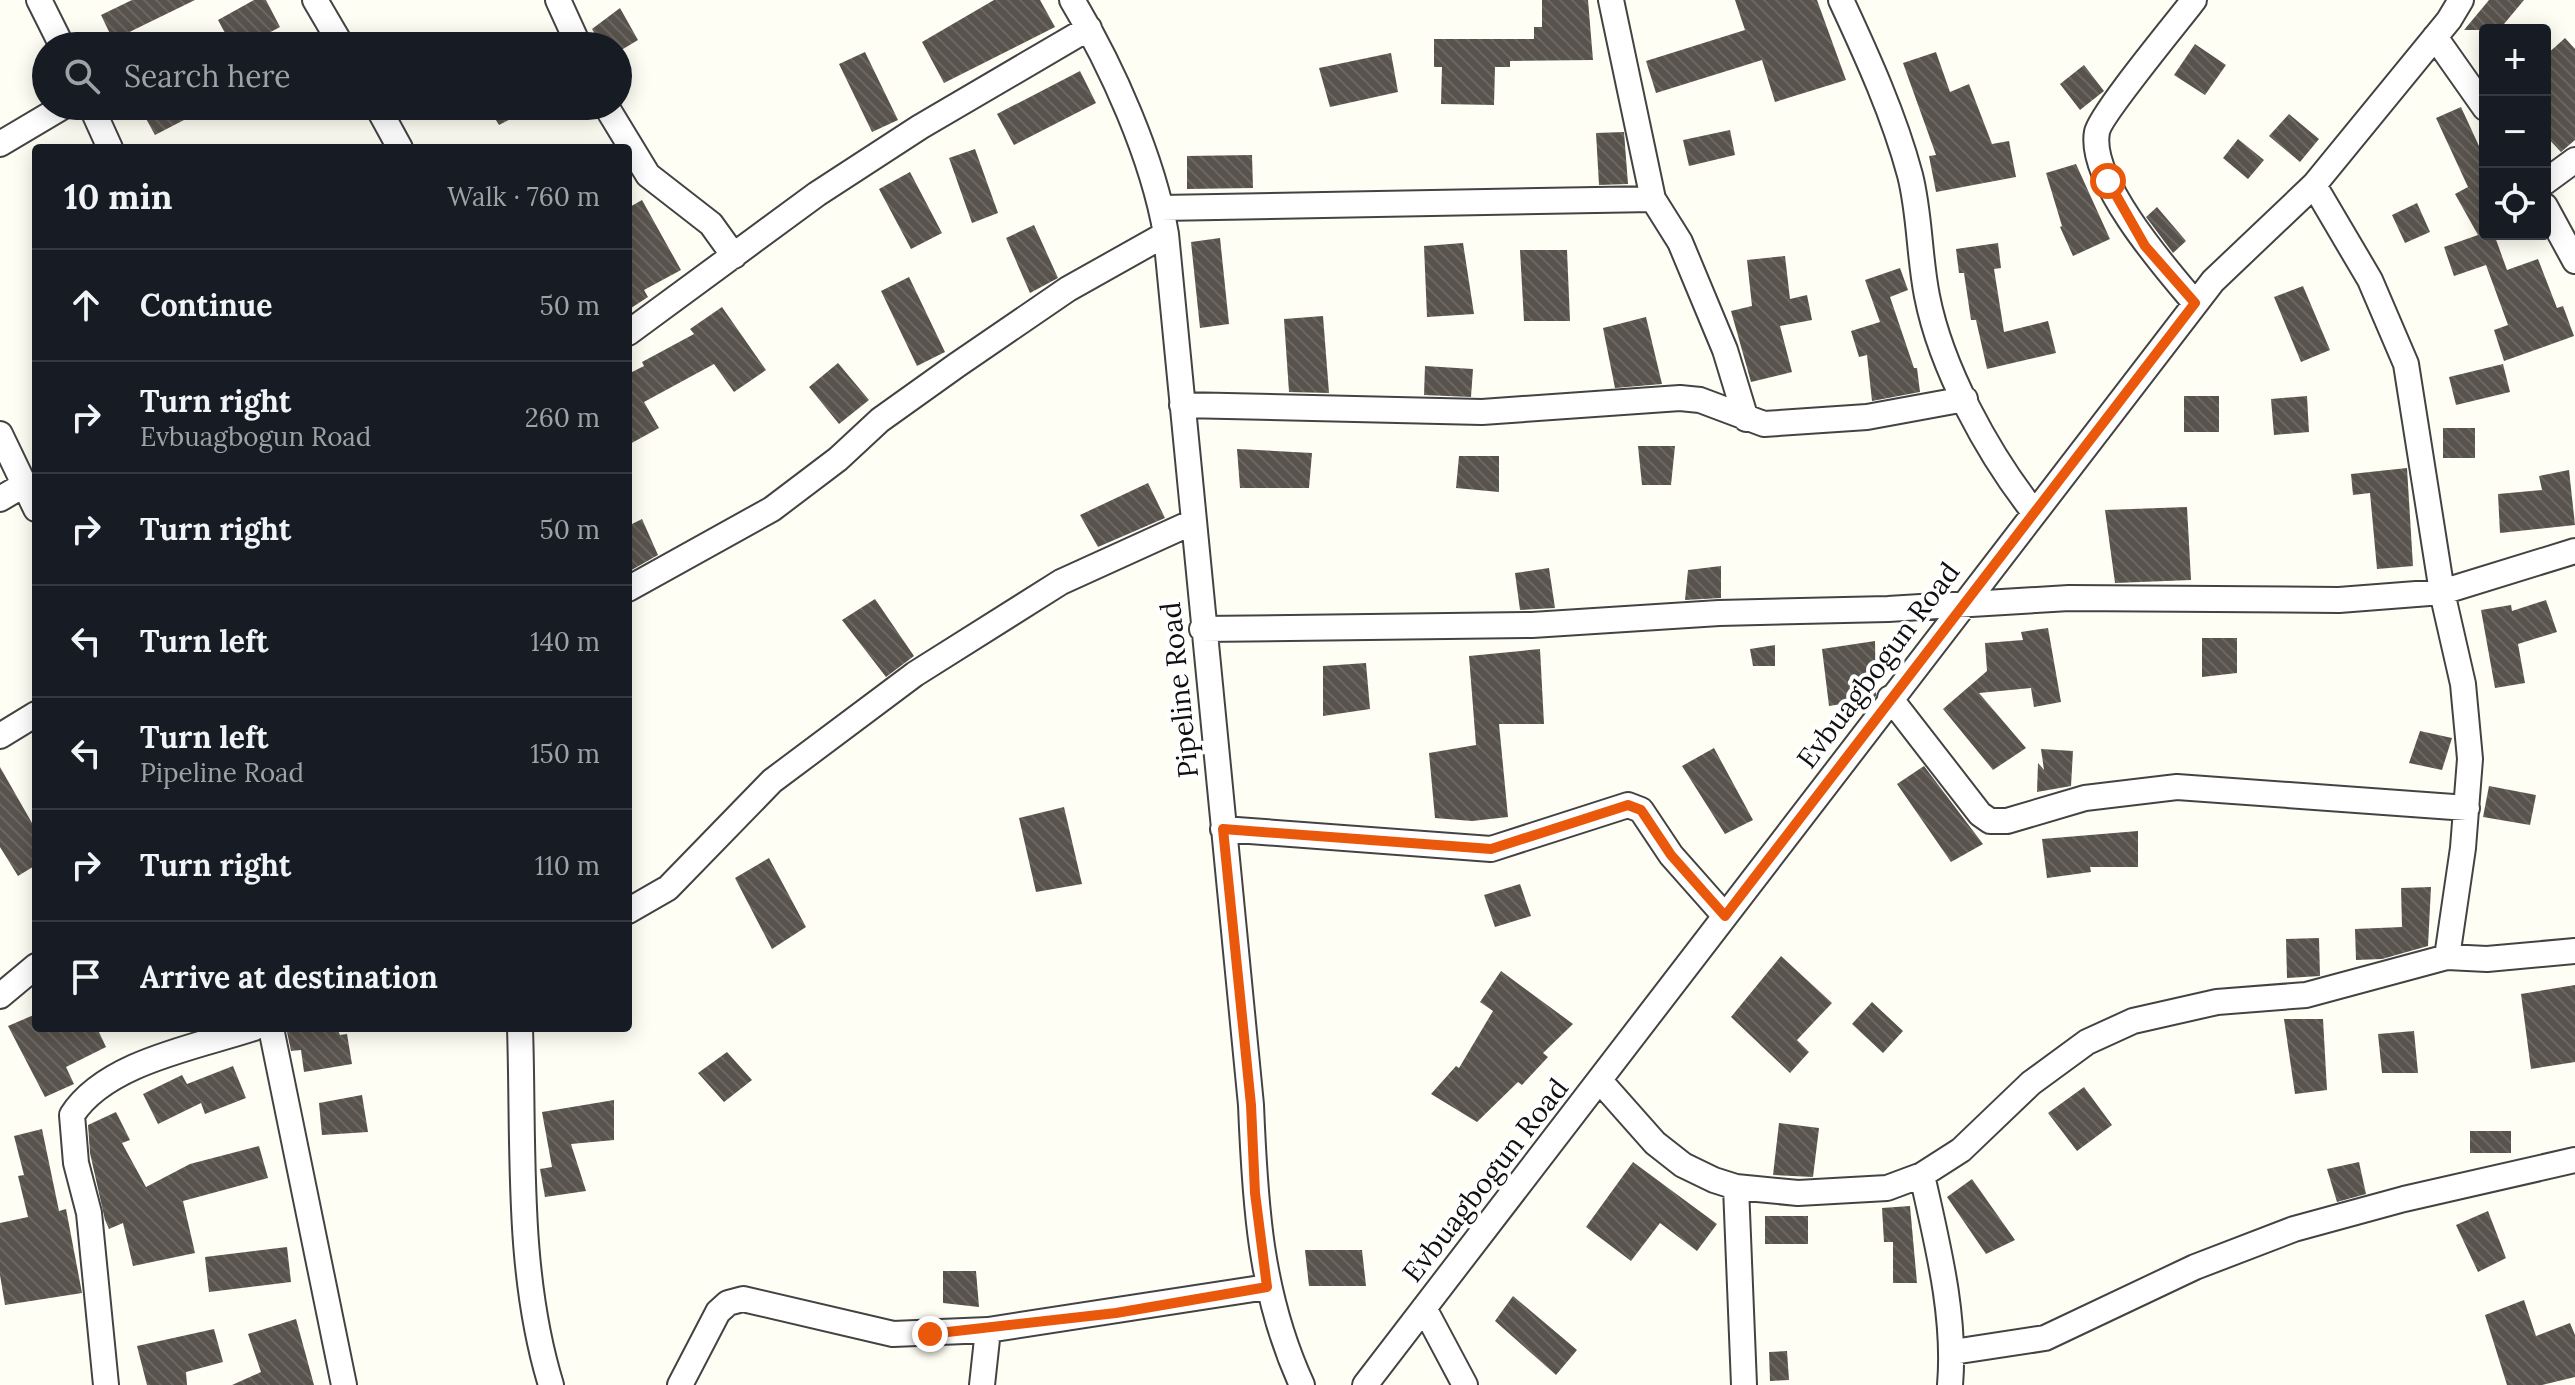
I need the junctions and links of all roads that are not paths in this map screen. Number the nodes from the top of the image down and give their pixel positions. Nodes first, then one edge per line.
1 (39, 0) edge
2 (315, 0) edge
3 (558, 0) edge
4 (1072, 0) edge
5 (1611, 0) edge
6 (1841, 0) edge
7 (2194, 0) edge
8 (2461, 0) edge
9 (1089, 28) junction
10 (55, 32) edge
11 (334, 32) edge
12 (573, 32) edge
13 (2435, 37) junction
14 (2479, 99) edge
15 (40, 120) edge
16 (97, 120) edge
17 (385, 120) edge
18 (615, 120) edge
19 (0, 144) edge
20 (108, 144) edge
21 (398, 144) edge
22 (629, 144) edge
23 (632, 149) edge
24 (2575, 160) edge
25 (2551, 178) edge
26 (2314, 185) junction
27 (1653, 199) junction
28 (1161, 208) junction
29 (2551, 217) edge
30 (1166, 234) junction
31 (734, 256) junction
32 (2575, 261) edge
33 (2195, 303) junction
34 (632, 330) edge
35 (1731, 370) junction
36 (1965, 399) junction
37 (1700, 400) junction
38 (1182, 405) junction
39 (1746, 419) junction
40 (0, 434) edge
41 (22, 486) junction
42 (0, 499) edge
43 (32, 502) edge
44 (2034, 512) junction
45 (1193, 522) junction
46 (2575, 551) edge
47 (632, 587) edge
48 (2442, 592) junction
49 (1963, 603) junction
50 (1202, 629) junction
51 (1890, 698) junction
52 (32, 716) edge
53 (0, 736) edge
54 (2467, 808) junction
55 (1223, 829) junction
56 (632, 909) edge
57 (1725, 916) junction
58 (2575, 951) edge
59 (2447, 957) junction
60 (32, 969) edge
61 (0, 996) edge
62 (242, 1032) edge
63 (272, 1032) edge
64 (520, 1032) edge
65 (1600, 1081) junction
66 (2575, 1160) edge
67 (1922, 1175) junction
68 (1736, 1187) junction
69 (1267, 1287) junction
70 (1424, 1308) junction
71 (988, 1330) junction
72 (1953, 1352) junction
73 (106, 1385) edge
74 (344, 1385) edge
75 (551, 1385) edge
76 (680, 1385) edge
77 (982, 1385) edge
78 (1302, 1385) edge
79 (1365, 1385) edge
80 (1465, 1385) edge
81 (1744, 1385) edge
82 (1950, 1385) edge

1 - 10 street
2 - 11 street
3 - 12 street
4 - 9 street, Pipeline Road
5 - 27 street
6 - 36 street
7 - 33 street
8 - 13 street, Evbuagbogun Road
9 - 28 street, Pipeline Road
9 - 31 street
13 - 14 street
13 - 26 street, Evbuagbogun Road
15 - 19 street
16 - 20 street
17 - 21 street
18 - 22 street
23 - 31 street
24 - 25 street
26 - 33 street, Evbuagbogun Road
26 - 48 street
27 - 28 street
27 - 35 street
28 - 30 street, Pipeline Road
29 - 32 street
30 - 38 street, Pipeline Road
30 - 47 street
31 - 34 street
33 - 44 street, Evbuagbogun Road
35 - 37 street
35 - 39 street
36 - 39 street
36 - 44 street
37 - 38 street
37 - 39 street
38 - 45 street, Pipeline Road
40 - 41 street
41 - 42 street
41 - 43 street
44 - 49 street, Evbuagbogun Road
45 - 50 street, Pipeline Road
45 - 56 street
46 - 48 street
48 - 49 street
48 - 54 street
49 - 50 street
49 - 51 street, Evbuagbogun Road
50 - 55 street, Pipeline Road
51 - 54 street
51 - 57 street, Evbuagbogun Road
52 - 53 street
54 - 59 street
55 - 57 street
55 - 69 street, Pipeline Road
57 - 65 street, Evbuagbogun Road
58 - 59 street
59 - 67 street
60 - 61 street
62 - 73 street
63 - 74 street
64 - 75 street
65 - 68 street
65 - 70 street, Evbuagbogun Road
66 - 72 street
67 - 68 street
67 - 72 street
68 - 81 street
69 - 71 street
69 - 78 street, Pipeline Road
70 - 79 street, Evbuagbogun Road
70 - 80 street
71 - 76 street
71 - 77 street
72 - 82 street

